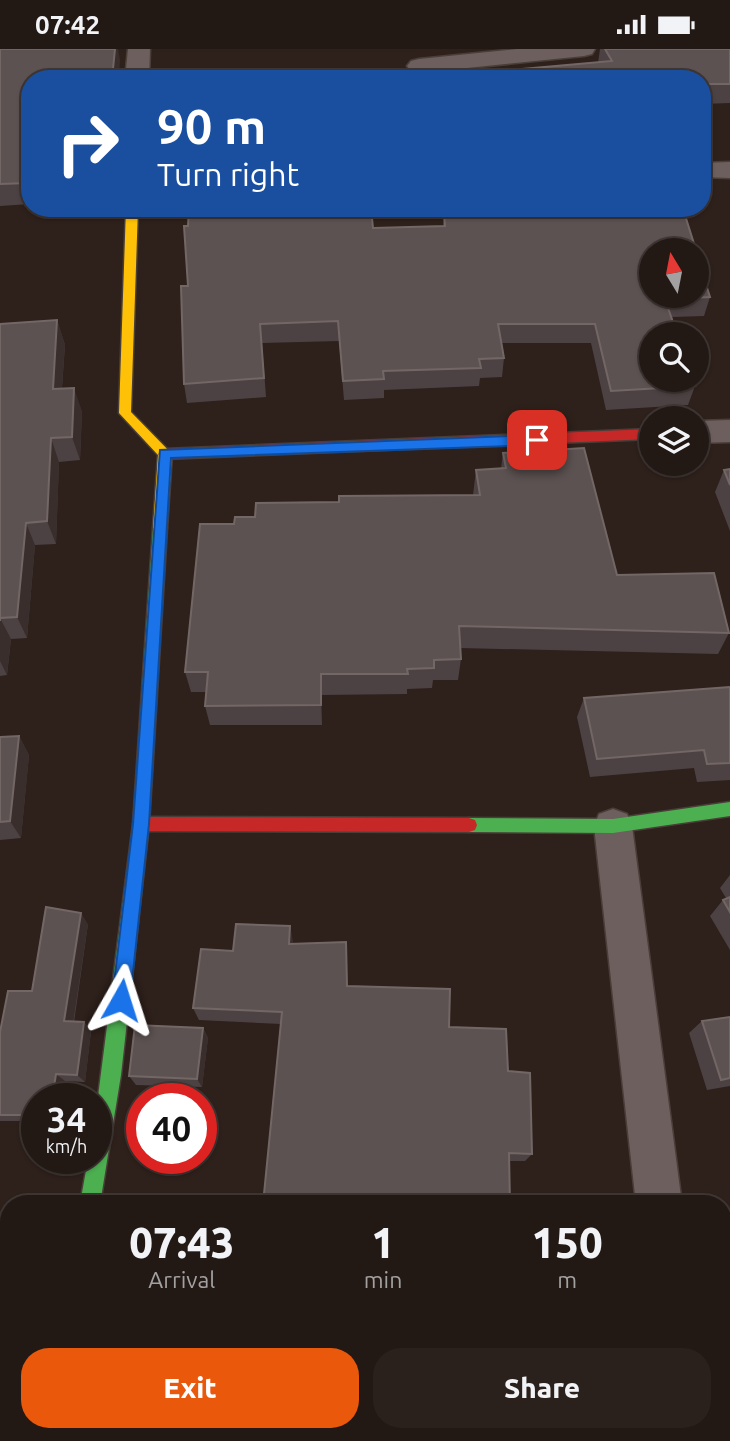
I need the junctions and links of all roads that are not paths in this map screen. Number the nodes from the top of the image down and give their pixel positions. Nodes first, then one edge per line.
1 (139, 49) edge
2 (584, 49) edge
3 (419, 66) dead end
4 (138, 70) edge
5 (711, 170) edge
6 (730, 170) edge
7 (132, 217) edge
8 (730, 431) edge
9 (709, 432) edge
10 (639, 434) edge
11 (165, 454) junction
12 (730, 809) edge
13 (141, 824) junction
14 (613, 826) junction
15 (92, 1195) edge
16 (658, 1195) edge

1 - 4 street
2 - 3 street
5 - 6 street
7 - 11 street
8 - 9 street
10 - 11 street
11 - 13 street
12 - 14 street
13 - 14 street
13 - 15 street
14 - 16 street

